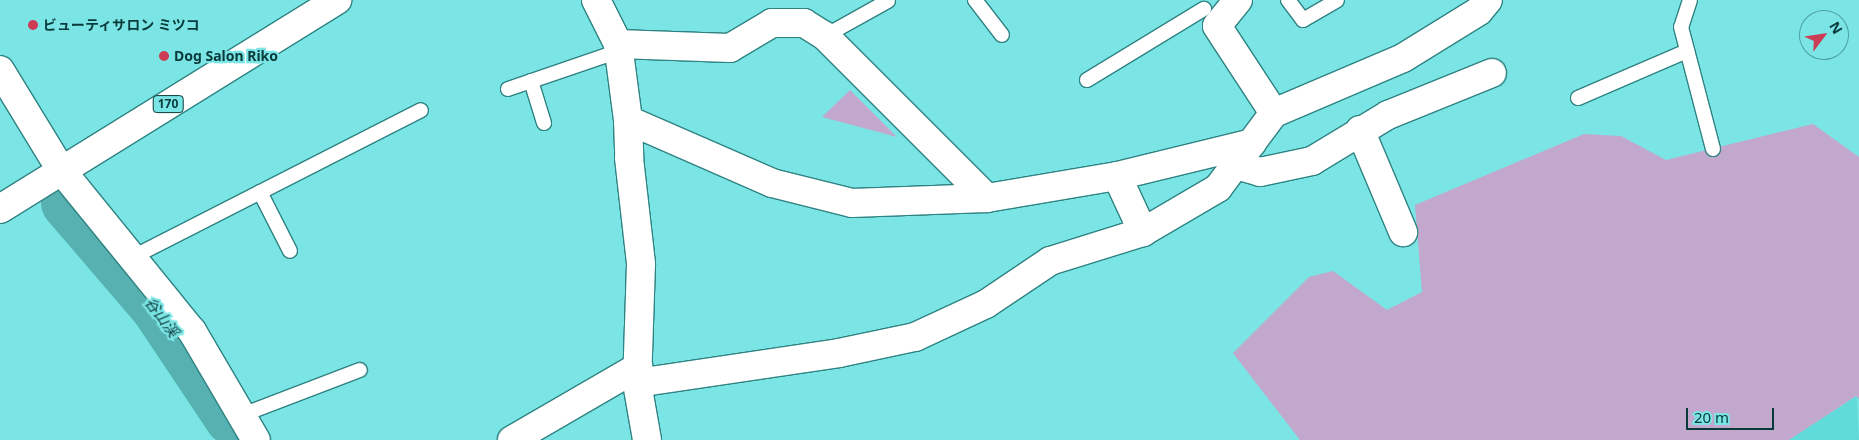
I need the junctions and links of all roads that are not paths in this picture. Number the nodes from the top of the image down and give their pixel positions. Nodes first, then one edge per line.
1 (337, 0) edge
2 (596, 0) edge
3 (975, 0) edge
4 (1238, 0) edge
5 (1288, 0) edge
6 (1337, 0) edge
7 (1488, 0) edge
8 (1690, 0) edge
9 (888, 1) dead end
10 (1206, 12) edge
11 (1002, 35) dead end
12 (825, 36) junction
13 (618, 48) junction
14 (1688, 51) junction
15 (0, 70) edge
16 (1492, 74) dead end
17 (1087, 80) dead end
18 (531, 81) junction
19 (508, 89) dead end
20 (1578, 98) dead end
21 (421, 110) dead end
22 (1274, 113) junction
23 (628, 120) junction
24 (544, 123) dead end
25 (1360, 130) junction
26 (1252, 143) junction
27 (1713, 149) dead end
28 (1236, 165) junction
29 (61, 170) junction
30 (1117, 176) junction
31 (260, 192) junction
32 (986, 198) junction
33 (0, 209) edge
34 (1143, 232) junction
35 (1403, 232) dead end
36 (290, 251) dead end
37 (134, 257) junction
38 (360, 370) dead end
39 (638, 375) junction
40 (242, 415) junction
41 (256, 440) edge
42 (512, 440) edge
43 (647, 440) edge

1 - 29 main road, 170
2 - 13 main road
3 - 11 lane
4 - 10 main road
5 - 6 lane
7 - 22 main road
8 - 14 lane
9 - 12 lane
10 - 17 lane
10 - 22 main road
12 - 13 main road
12 - 32 main road
13 - 18 lane
13 - 23 main road
14 - 20 lane
14 - 27 lane
15 - 29 main road
16 - 25 main road
18 - 19 lane
18 - 24 lane
21 - 31 lane
22 - 26 main road
23 - 32 main road
23 - 39 main road
25 - 28 main road
25 - 35 main road
26 - 28 main road
26 - 30 main road
28 - 34 main road
29 - 33 main road, 170
29 - 37 main road
30 - 32 main road
30 - 34 main road
31 - 36 lane
31 - 37 lane
34 - 39 main road
37 - 40 main road
38 - 40 lane
39 - 42 main road
39 - 43 main road
40 - 41 main road

